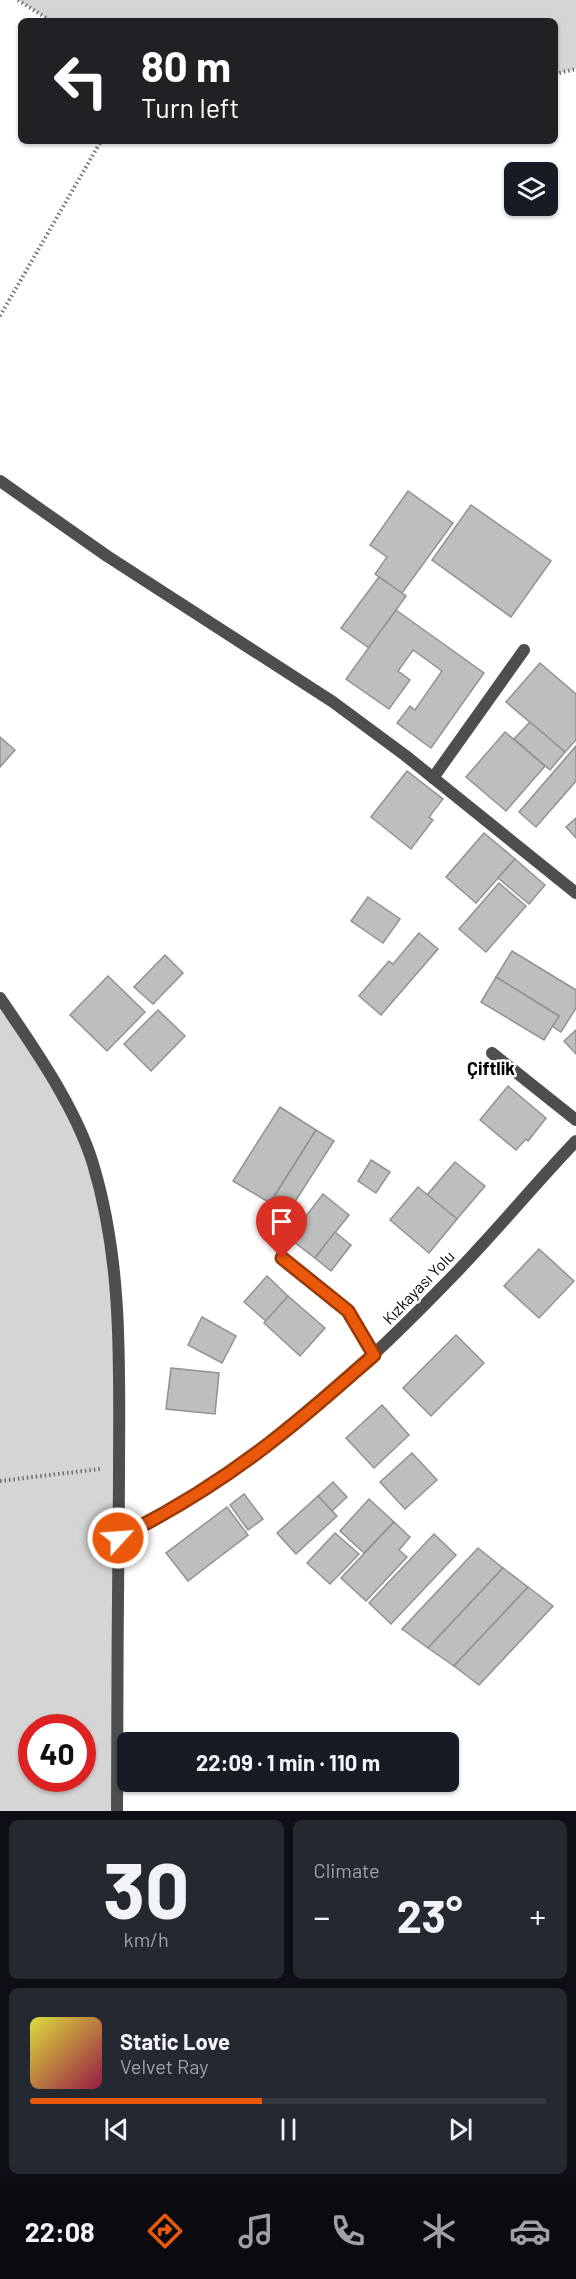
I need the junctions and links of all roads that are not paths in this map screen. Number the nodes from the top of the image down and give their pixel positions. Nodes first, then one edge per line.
1 (0, 481) edge
2 (524, 650) dead end
3 (433, 778) junction
4 (576, 893) edge
5 (0, 998) edge
6 (492, 1053) dead end
7 (576, 1120) edge
8 (576, 1141) edge
9 (282, 1258) dead end
10 (374, 1355) junction
11 (118, 1538) junction
12 (117, 1811) edge

1 - 3 street
2 - 3 street
3 - 4 street
5 - 11 street
6 - 7 street
8 - 10 street, Kızkayası Yolu
9 - 10 street
10 - 11 street, Kızkayası Yolu
11 - 12 street

